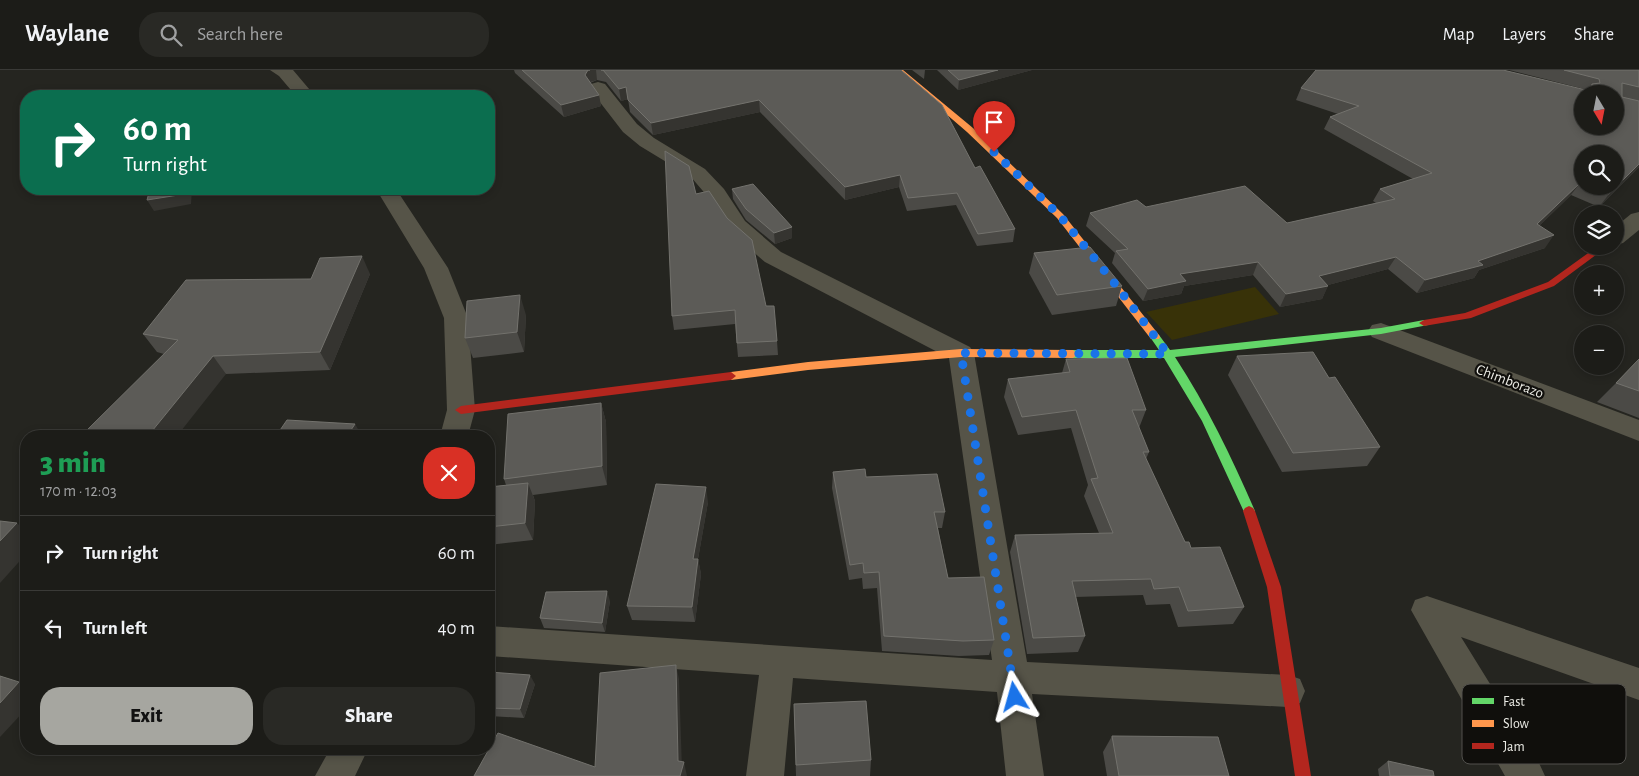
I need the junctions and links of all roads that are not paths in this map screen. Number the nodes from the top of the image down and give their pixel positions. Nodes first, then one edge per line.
1 (279, 70) edge
2 (899, 70) edge
3 (598, 88) dead end
4 (301, 90) edge
5 (390, 195) edge
6 (1639, 219) edge
7 (1624, 231) edge
8 (1591, 255) edge
9 (1380, 331) junction
10 (961, 353) junction
11 (1168, 354) junction
12 (457, 423) edge
13 (1639, 432) edge
14 (495, 641) edge
15 (778, 660) junction
16 (1012, 677) junction
17 (1471, 684) edge
18 (1639, 684) edge
19 (1288, 691) junction
20 (346, 755) edge
21 (1519, 764) edge
22 (334, 776) edge
23 (765, 776) edge
24 (1025, 776) edge
25 (1303, 776) edge
26 (1526, 776) edge

1 - 4 street
2 - 11 street
3 - 10 street
5 - 12 street
6 - 7 street
8 - 9 street
9 - 11 street
9 - 13 street, Chimborazo
10 - 11 street
10 - 12 street
10 - 16 street
11 - 19 street
14 - 15 street
15 - 16 street
15 - 23 street
16 - 19 street
16 - 24 street
17 - 18 street
19 - 25 street
20 - 22 street
21 - 26 street

